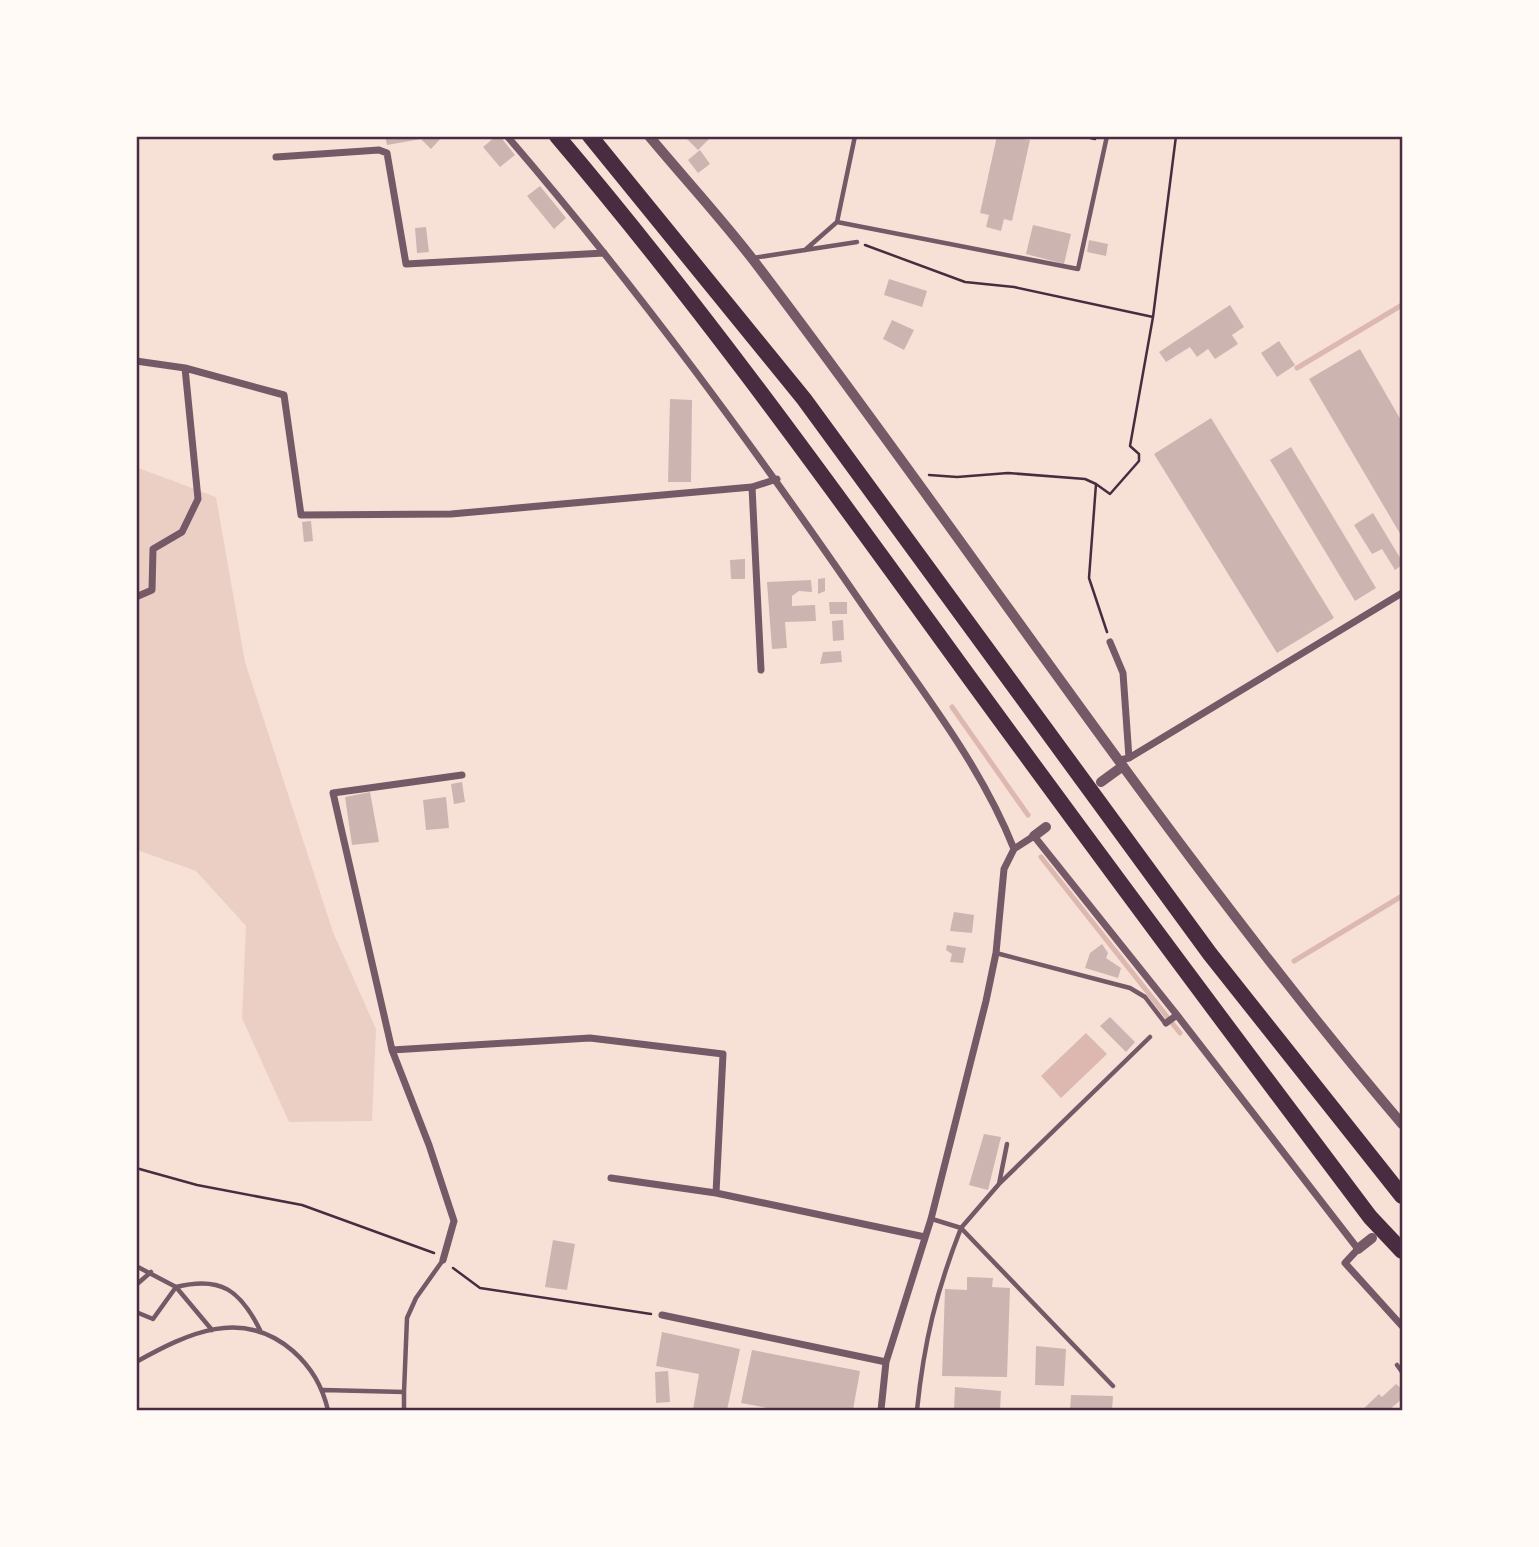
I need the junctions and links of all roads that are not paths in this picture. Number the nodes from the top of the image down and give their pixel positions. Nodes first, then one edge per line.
1 (507, 136) edge
2 (557, 136) edge
3 (590, 136) edge
4 (649, 136) edge
5 (855, 136) edge
6 (1106, 139) edge
7 (275, 158) dead end
8 (837, 222) junction
9 (857, 242) road end
10 (805, 250) junction
11 (604, 253) junction
12 (752, 258) junction
13 (136, 361) edge
14 (186, 368) junction
15 (777, 480) junction
16 (752, 487) junction
17 (1402, 593) edge
18 (136, 597) edge
19 (1110, 642) road end
20 (761, 670) dead end
21 (1124, 761) junction
22 (462, 775) dead end
23 (1101, 782) dead end
24 (1046, 827) dead end
25 (1034, 836) junction
26 (1014, 849) junction
27 (996, 953) junction
28 (1177, 1015) junction
29 (1166, 1023) joint
30 (1150, 1037) dead end
31 (392, 1050) junction
32 (1402, 1124) edge
33 (1007, 1144) dead end
34 (611, 1178) dead end
35 (999, 1184) junction
36 (716, 1193) junction
37 (1402, 1196) edge
38 (931, 1219) junction
39 (961, 1228) junction
40 (925, 1237) junction
41 (1372, 1238) dead end
42 (1357, 1249) junction
43 (1402, 1251) edge
44 (443, 1260) joint
45 (136, 1266) edge
46 (151, 1271) junction
47 (136, 1285) edge
48 (176, 1287) junction
49 (136, 1312) edge
50 (662, 1315) road end
51 (1402, 1326) edge
52 (212, 1330) junction
53 (260, 1330) junction
54 (136, 1362) edge
55 (886, 1362) junction
56 (1396, 1365) dead end
57 (1402, 1373) edge
58 (1113, 1386) dead end
59 (323, 1390) junction
60 (404, 1392) junction
61 (328, 1410) edge
62 (404, 1410) edge
63 (881, 1410) edge
64 (917, 1410) edge

1 - 11 street
2 - 43 highway
3 - 37 highway
4 - 12 street
5 - 8 lane
6 - 8 lane
7 - 11 street
8 - 10 lane
9 - 10 lane
10 - 12 lane
11 - 15 street
12 - 21 street
13 - 14 street
14 - 16 street
14 - 18 street
15 - 16 street
15 - 26 street
16 - 20 street
17 - 21 street
19 - 21 street
21 - 23 street
21 - 32 street
22 - 31 street
24 - 25 street
25 - 26 street
25 - 28 street
26 - 27 street
27 - 29 lane
27 - 38 street
28 - 29 street
28 - 42 street
30 - 35 lane
31 - 36 street
31 - 44 street
33 - 35 lane
34 - 36 street
35 - 39 lane
36 - 40 street
38 - 39 lane
38 - 40 street
39 - 58 lane
39 - 64 lane
40 - 55 street
41 - 42 street
42 - 51 street
44 - 60 lane
45 - 46 lane
46 - 47 lane
46 - 48 lane
48 - 49 lane
48 - 52 lane
48 - 53 lane
50 - 55 street
52 - 53 lane
52 - 54 lane
53 - 59 lane
55 - 63 street
56 - 57 lane
59 - 60 lane
59 - 61 lane
60 - 62 lane

